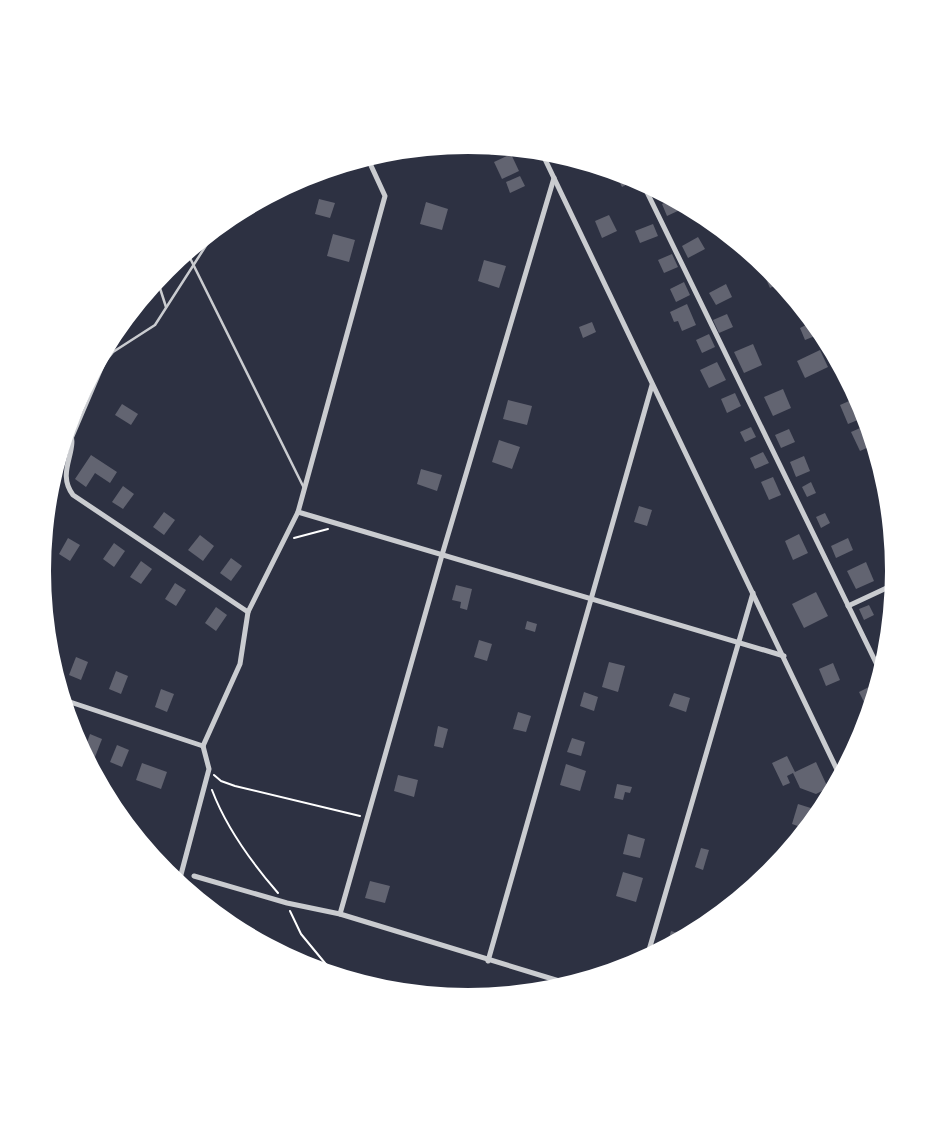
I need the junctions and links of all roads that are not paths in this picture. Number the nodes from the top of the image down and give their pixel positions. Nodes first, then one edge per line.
1 (546, 161) edge
2 (371, 166) edge
3 (554, 178) junction
4 (648, 195) edge
5 (204, 249) edge
6 (191, 260) edge
7 (194, 264) junction
8 (161, 290) edge
9 (166, 307) junction
10 (115, 351) edge
11 (95, 384) edge
12 (652, 385) junction
13 (75, 432) edge
14 (71, 442) edge
15 (304, 490) junction
16 (298, 512) junction
17 (442, 555) junction
18 (885, 589) edge
19 (753, 593) junction
20 (591, 599) junction
21 (848, 606) junction
22 (248, 612) junction
23 (739, 642) junction
24 (784, 656) junction
25 (876, 662) edge
26 (72, 703) edge
27 (203, 746) junction
28 (836, 768) edge
29 (181, 874) edge
30 (194, 876) dead end
31 (340, 914) junction
32 (650, 947) edge
33 (488, 961) junction
34 (555, 980) edge

1 - 3 street
2 - 15 street
3 - 12 street
3 - 17 street
4 - 21 street
5 - 7 lane
6 - 7 lane
7 - 9 lane
7 - 15 lane
8 - 9 lane
9 - 10 lane
11 - 13 lane
12 - 19 street
12 - 20 street
14 - 22 street
15 - 16 street
16 - 17 street
16 - 22 street
17 - 20 street
17 - 31 street
18 - 21 street
19 - 23 street
19 - 24 street
20 - 23 street
20 - 33 street
21 - 25 street
22 - 27 street
23 - 24 street
23 - 32 street
24 - 28 street
26 - 27 street
27 - 29 street
30 - 31 street
31 - 33 street
33 - 34 street

